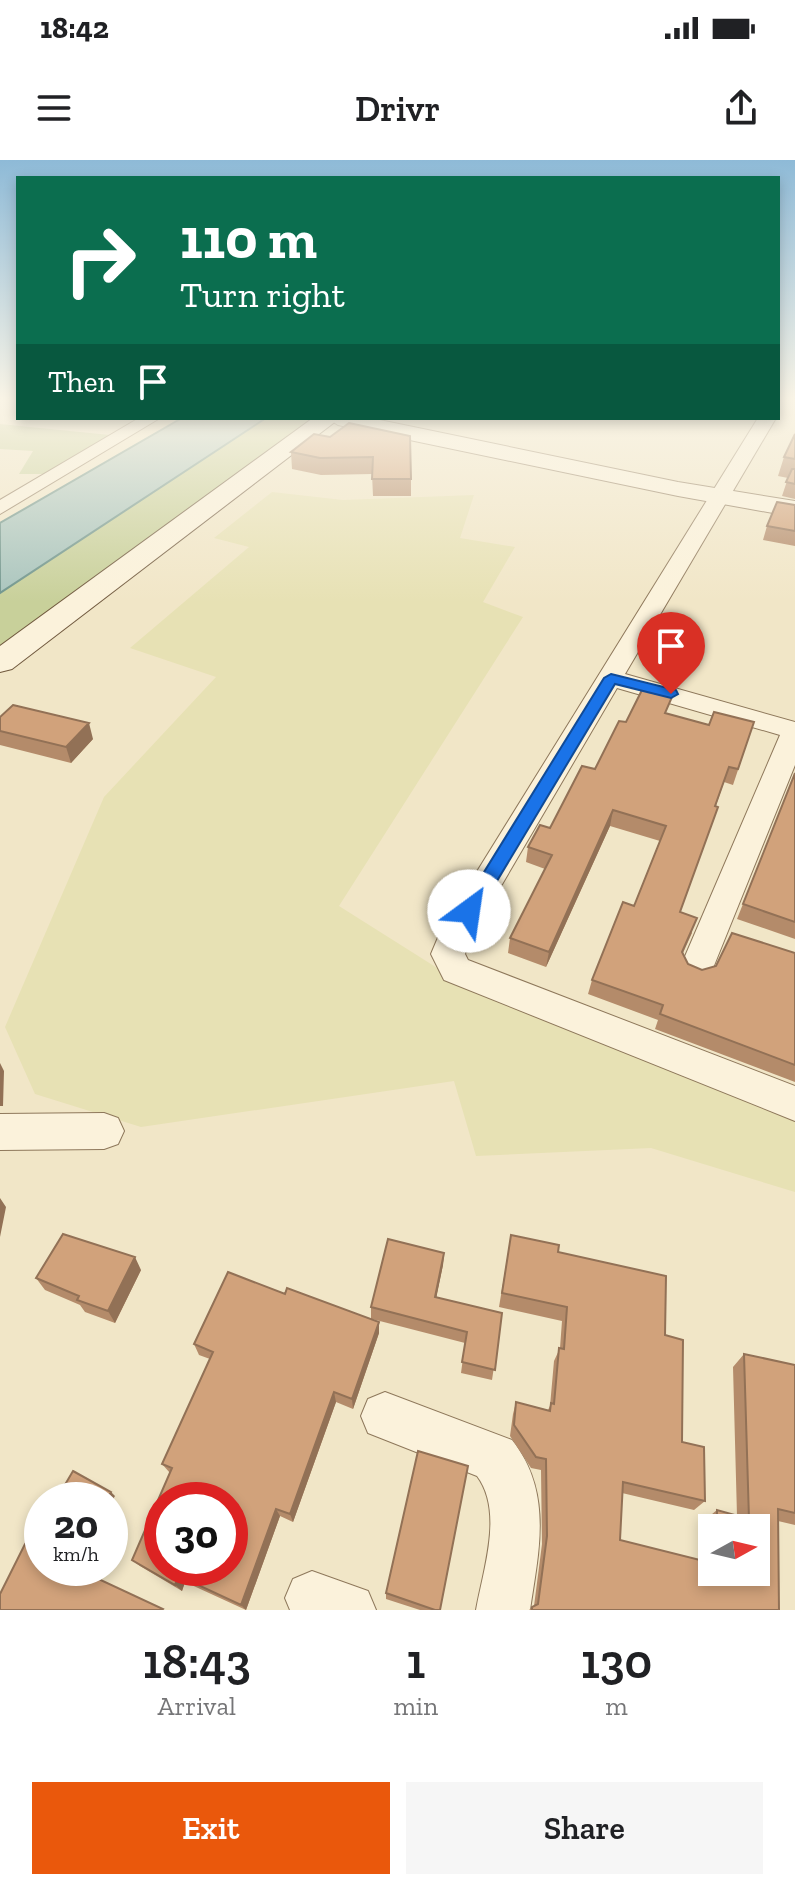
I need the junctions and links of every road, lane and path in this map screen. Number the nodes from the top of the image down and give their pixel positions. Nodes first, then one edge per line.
1 (69, 467) edge
2 (231, 467) edge
3 (263, 467) edge
4 (571, 467) edge
5 (609, 467) edge
6 (738, 467) edge
7 (722, 494) junction
8 (0, 508) edge
9 (795, 509) edge
10 (0, 632) edge
11 (0, 662) edge
12 (611, 678) junction
13 (795, 731) edge
14 (697, 968) edge
15 (795, 1104) edge
16 (104, 1131) dead end
17 (0, 1132) edge
18 (385, 1416) dead end
19 (503, 1610) edge

1 - 8 street
2 - 10 main road
3 - 11 main road
4 - 7 street
5 - 7 street
6 - 7 street
7 - 9 street
7 - 12 street
12 - 13 street
12 - 15 street
13 - 14 street
16 - 17 street
18 - 19 street

